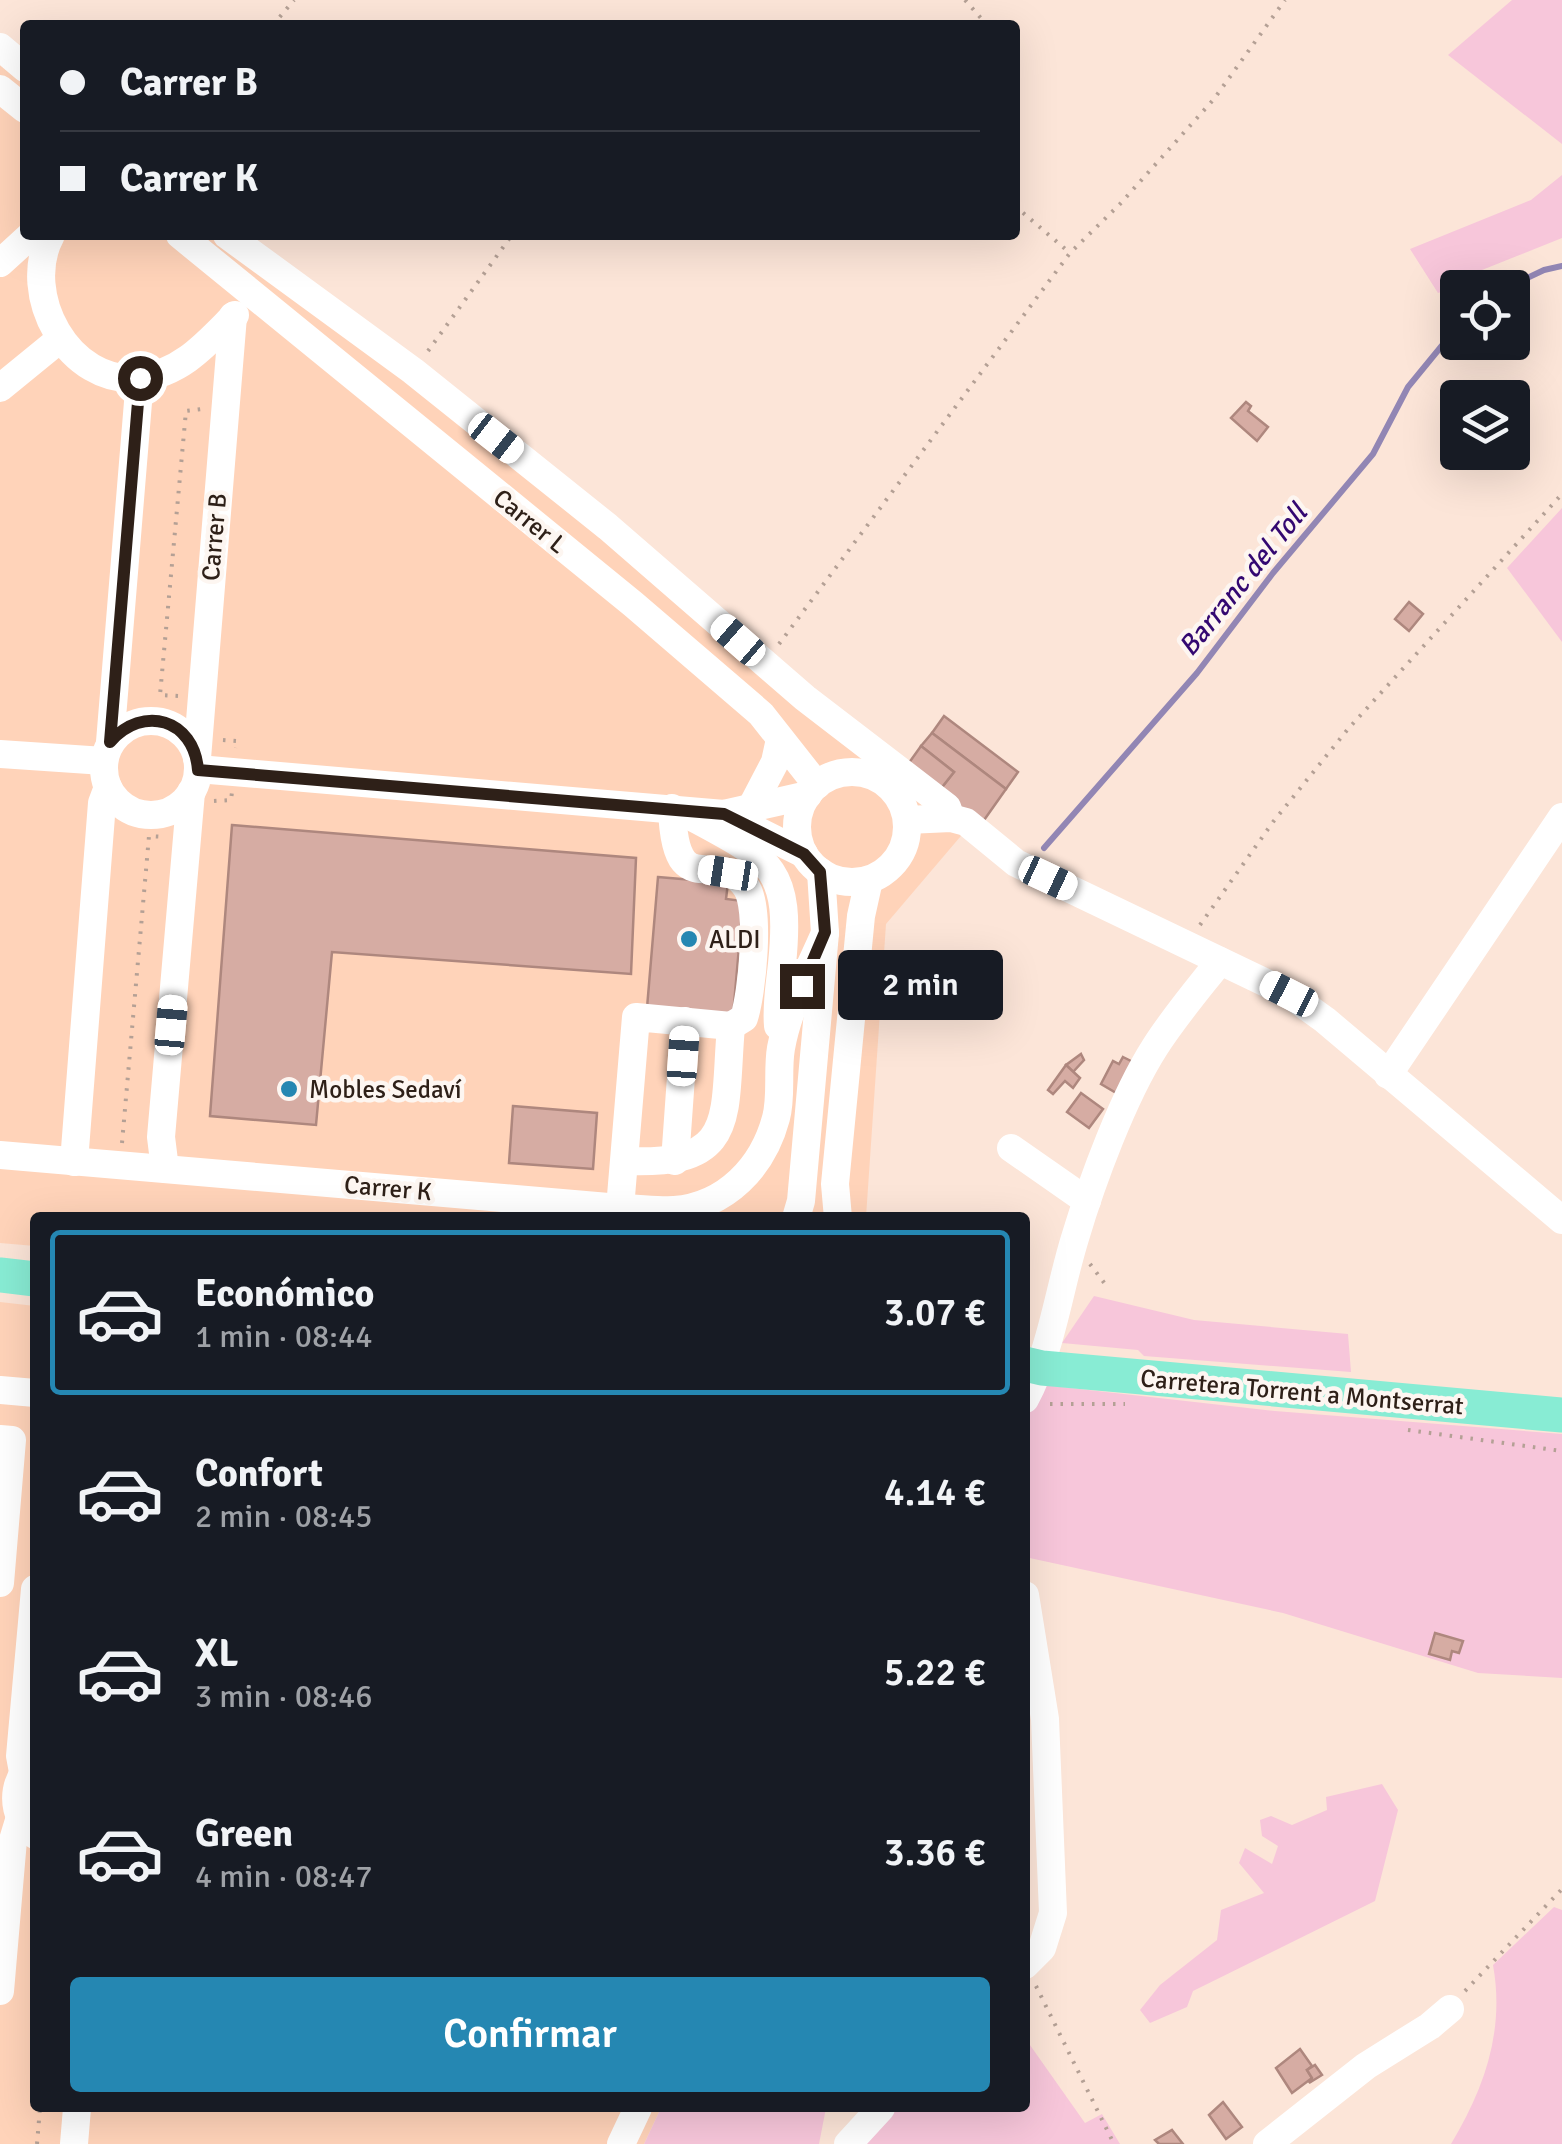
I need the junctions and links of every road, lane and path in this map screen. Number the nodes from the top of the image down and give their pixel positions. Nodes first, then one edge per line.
1 (294, 0) edge
2 (965, 0) edge
3 (1286, 0) edge
4 (277, 20) edge
5 (982, 20) edge
6 (0, 47) edge
7 (20, 64) edge
8 (0, 88) edge
9 (20, 105) edge
10 (1020, 210) edge
11 (26, 240) edge
12 (50, 240) edge
13 (186, 240) edge
14 (233, 240) edge
15 (508, 240) edge
16 (1070, 253) junction
17 (0, 262) edge
18 (254, 295) junction
19 (233, 316) junction
20 (60, 340) junction
21 (413, 371) junction
22 (140, 378) junction
23 (0, 388) edge
24 (1562, 494) edge
25 (764, 663) junction
26 (780, 739) junction
27 (0, 754) edge
28 (107, 764) junction
29 (195, 773) junction
30 (812, 790) junction
31 (674, 808) junction
32 (738, 811) junction
33 (1562, 816) edge
34 (951, 818) junction
35 (907, 820) junction
36 (812, 863) junction
37 (869, 880) junction
38 (825, 932) junction
39 (1185, 945) junction
40 (1220, 961) junction
41 (685, 1022) junction
42 (732, 1026) junction
43 (780, 1049) junction
44 (1388, 1074) junction
45 (1011, 1148) dead end
46 (0, 1155) edge
47 (624, 1161) junction
48 (74, 1162) junction
49 (675, 1162) junction
50 (166, 1169) junction
51 (1086, 1201) junction
52 (620, 1208) junction
53 (798, 1212) edge
54 (837, 1212) edge
55 (1562, 1220) edge
56 (0, 1276) edge
57 (30, 1278) edge
58 (1031, 1367) edge
59 (0, 1390) edge
60 (30, 1393) edge
61 (1032, 1402) edge
62 (1143, 1405) dead end
63 (1562, 1415) edge
64 (1398, 1428) dead end
65 (0, 1439) edge
66 (1562, 1451) edge
67 (2, 1543) edge
68 (0, 1583) edge
69 (1030, 1626) edge
70 (30, 1644) edge
71 (21, 1795) edge
72 (1562, 1890) edge
73 (1030, 1969) edge
74 (1030, 1976) edge
75 (0, 1991) edge
76 (1450, 2009) joint
77 (40, 2112) edge
78 (78, 2112) edge
79 (636, 2112) edge
80 (877, 2112) edge
81 (37, 2144) edge
82 (74, 2144) edge
83 (621, 2144) edge
84 (848, 2144) edge
85 (1114, 2144) edge
86 (1268, 2144) edge

1 - 4 path
2 - 5 path
3 - 16 path
6 - 7 street
8 - 9 street
10 - 16 path
11 - 17 street
12 - 20 street
13 - 18 street, Carrer L
14 - 21 street
15 - 21 path
16 - 25 path
18 - 19 street
18 - 26 street, Carrer L
19 - 22 street
19 - 29 street, Carrer B
20 - 22 street
20 - 23 street
21 - 25 street
22 - 28 street
24 - 39 path
25 - 34 street
26 - 30 street, Carrer L
26 - 32 street
27 - 28 street
28 - 29 street
28 - 29 street
28 - 48 street
29 - 31 street
29 - 50 street, Carrer B
30 - 32 street
30 - 35 street
30 - 36 street
31 - 32 street
31 - 42 street
31 - 43 street
32 - 36 street
33 - 44 street
34 - 35 street
34 - 39 street
35 - 37 street
36 - 37 street
36 - 38 street
37 - 54 street
38 - 43 street, Carrer K
38 - 53 street
39 - 40 street
40 - 44 street
40 - 51 street
41 - 42 street
41 - 47 street
41 - 49 street
42 - 49 street
43 - 52 street, Carrer K
44 - 55 street
45 - 51 street
46 - 48 street, Carrer K
47 - 49 street
47 - 52 street
48 - 50 street, Carrer K
50 - 52 street, Carrer K
51 - 58 street
56 - 57 main road
58 - 61 street
58 - 63 main road, Carretera Torrent a Montserrat
59 - 60 street
61 - 62 path
64 - 66 path
65 - 67 street
67 - 68 street
69 - 73 street
70 - 71 street
71 - 75 street
72 - 76 path
74 - 85 path
76 - 86 street
77 - 81 path
78 - 82 street
79 - 83 street
80 - 84 street

